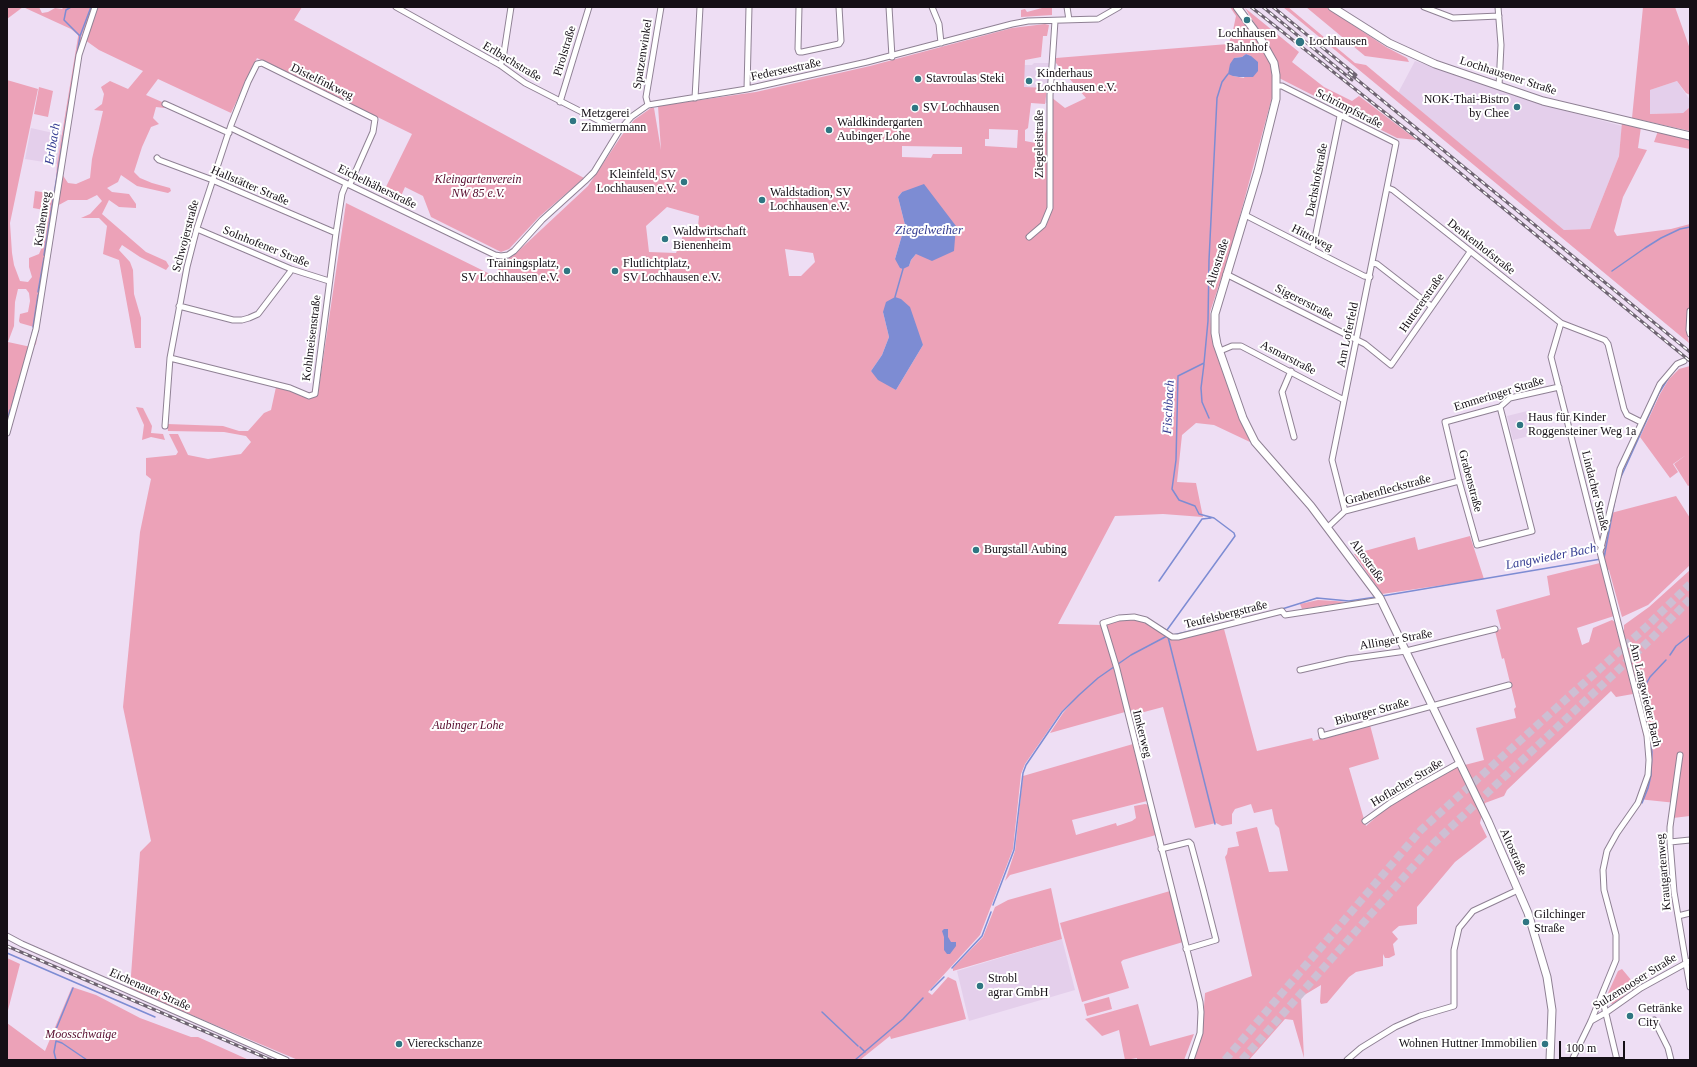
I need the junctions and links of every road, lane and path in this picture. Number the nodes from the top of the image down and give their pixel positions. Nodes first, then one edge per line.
1 (95, 7) edge
2 (396, 7) edge
3 (511, 7) edge
4 (589, 7) edge
5 (661, 7) edge
6 (700, 7) edge
7 (749, 7) edge
8 (799, 7) edge
9 (839, 7) edge
10 (889, 7) edge
11 (932, 7) edge
12 (1067, 7) edge
13 (1119, 7) edge
14 (1238, 7) edge
15 (1332, 7) edge
16 (1424, 7) edge
17 (1498, 7) edge
18 (1499, 16) junction
19 (1055, 20) junction
20 (1069, 20) junction
21 (941, 43) junction
22 (892, 56) junction
23 (260, 63) joint
24 (500, 66) junction
25 (1276, 86) junction
26 (1499, 86) junction
27 (747, 89) junction
28 (694, 98) junction
29 (560, 102) junction
30 (165, 104) dead end
31 (648, 105) junction
32 (1340, 116) junction
33 (375, 119) joint
34 (231, 128) junction
35 (619, 131) junction
36 (229, 133) junction
37 (1690, 136) edge
38 (157, 158) dead end
39 (1392, 162) joint
40 (212, 181) junction
41 (348, 184) junction
42 (1388, 188) junction
43 (1245, 215) junction
44 (197, 229) junction
45 (336, 233) junction
46 (1029, 237) dead end
47 (1312, 249) junction
48 (514, 251) joint
49 (1470, 252) junction
50 (1373, 263) junction
51 (291, 269) junction
52 (1226, 274) junction
53 (1370, 277) junction
54 (329, 281) junction
55 (179, 306) junction
56 (1431, 306) junction
57 (1690, 311) edge
58 (1561, 323) junction
59 (1690, 334) edge
60 (1357, 340) junction
61 (1220, 350) junction
62 (170, 358) junction
63 (1684, 361) tunnel mouth
64 (1391, 365) joint
65 (1291, 371) junction
66 (1559, 387) junction
67 (1344, 400) junction
68 (1500, 407) junction
69 (1445, 422) joint
70 (1641, 422) junction
71 (165, 426) dead end
72 (7, 433) edge
73 (1294, 437) dead end
74 (1459, 481) junction
75 (1345, 511) junction
76 (1328, 527) junction
77 (1602, 547) junction
78 (1379, 598) junction
79 (1103, 623) joint
80 (1496, 629) dead end
81 (1406, 651) junction
82 (1300, 670) dead end
83 (1509, 685) dead end
84 (1431, 706) junction
85 (1321, 731) dead end
86 (1680, 755) dead end
87 (1459, 763) junction
88 (1365, 821) dead end
89 (1690, 840) edge
90 (1670, 842) junction
91 (1161, 849) junction
92 (1518, 890) junction
93 (1690, 913) edge
94 (1678, 916) junction
95 (7, 936) edge
96 (1186, 949) junction
97 (1688, 962) edge
98 (1690, 987) edge
99 (1602, 995) junction
100 (1607, 1012) junction
101 (1654, 1020) dead end
102 (1591, 1021) junction
103 (1550, 1059) edge
104 (286, 1060) edge
105 (1191, 1060) edge
106 (1347, 1060) edge
107 (1572, 1060) edge
108 (1617, 1060) edge
109 (1671, 1060) edge

1 - 72 street, Krähenweg
2 - 24 street, Erlbachstraße
3 - 24 street
4 - 29 street, Pirolstraße
5 - 31 street, Spatzenwinkel
6 - 28 street
7 - 27 street
8 - 9 street
10 - 22 street
11 - 21 street
12 - 20 street
13 - 20 street, Federseestraße
14 - 25 main road, Altostraße
15 - 26 main road, Lochhausener Straße
16 - 18 street
17 - 18 street
18 - 26 street
19 - 20 street, Federseestraße
19 - 21 street, Federseestraße
19 - 46 street, Ziegeleistraße
21 - 22 street, Federseestraße
22 - 27 street, Federseestraße
23 - 33 street, Distelfinkweg
23 - 34 street, Schwojerstraße
24 - 29 street, Erlbachstraße
25 - 32 street, Schrimpfstraße
25 - 43 main road, Altostraße
26 - 37 main road, Lochhausener Straße
27 - 28 street, Federseestraße
28 - 31 street, Federseestraße
29 - 35 street, Erlbachstraße
30 - 36 street
31 - 35 street, Federseestraße
32 - 39 street, Schrimpfstraße
32 - 47 street, Dachshofstraße
33 - 41 street, Kohlmeisenstraße
34 - 36 street, Schwojerstraße
34 - 41 street, Eichelhäherstraße
35 - 48 street, Federseestraße
36 - 40 street, Schwojerstraße
38 - 40 street, Hallstätter Straße
39 - 42 street, Am Loferfeld
40 - 44 street, Schwojerstraße
40 - 45 street, Hallstätter Straße
41 - 45 street, Kohlmeisenstraße
41 - 48 street, Eichelhäherstraße
42 - 49 street, Denkenhofstraße
42 - 50 street, Am Loferfeld
43 - 47 street, Hittoweg
43 - 52 main road, Altostraße
44 - 51 street, Solnhofener Straße
44 - 55 street, Schwojerstraße
45 - 54 street, Kohlmeisenstraße
47 - 53 street, Hittoweg
49 - 56 street, Huttererstraße
49 - 58 street, Denkenhofstraße
50 - 53 street, Am Loferfeld
50 - 56 street
51 - 54 street, Solnhofener Straße
51 - 55 street
52 - 60 street, Sigererstraße
52 - 61 main road, Altostraße
53 - 60 street, Am Loferfeld
54 - 62 street, Kohlmeisenstraße
55 - 62 street, Schwojerstraße
56 - 64 street, Huttererstraße
57 - 59 street
58 - 66 street, Lindacher Straße
58 - 70 street, Denkenhofstraße
60 - 64 street, Sigererstraße
60 - 67 street, Am Loferfeld
61 - 65 street, Asmarstraße
61 - 76 main road, Altostraße
62 - 71 street, Schwojerstraße
63 - 70 street, Am Langwieder Bach
65 - 67 street, Asmarstraße
65 - 73 street
66 - 68 street, Emmeringer Straße
66 - 77 street, Lindacher Straße
67 - 75 street, Am Loferfeld
68 - 69 street, Emmeringer Straße
68 - 74 street, Grabenstraße
69 - 74 street, Grabenstraße
70 - 77 street, Am Langwieder Bach
74 - 75 street, Grabenfleckstraße
75 - 76 street, Grabenfleckstraße
76 - 78 main road, Altostraße
77 - 99 street, Am Langwieder Bach
78 - 79 street, Teufelsbergstraße
78 - 81 main road, Altostraße
79 - 91 street, Imkerweg
80 - 81 street, Allinger Straße
81 - 82 street, Allinger Straße
81 - 84 main road, Altostraße
83 - 84 street
84 - 85 street, Biburger Straße
84 - 87 main road, Altostraße
86 - 90 street, Krautgartenweg
87 - 88 street, Hoflacher Straße
87 - 92 main road, Altostraße
89 - 90 street
90 - 94 street, Krautgartenweg
91 - 96 street, Imkerweg
91 - 96 street
92 - 103 main road, Altostraße
92 - 106 street
93 - 94 street
94 - 97 street, Krautgartenweg
95 - 104 street, Eichenauer Straße
96 - 105 street, Imkerweg
97 - 98 street, Krautgartenweg
97 - 100 street, Sulzemooser Straße
99 - 100 street
99 - 102 street, Am Langwieder Bach
100 - 102 street, Sulzemooser Straße
100 - 108 street
101 - 109 street
102 - 107 street, Am Langwieder Bach

